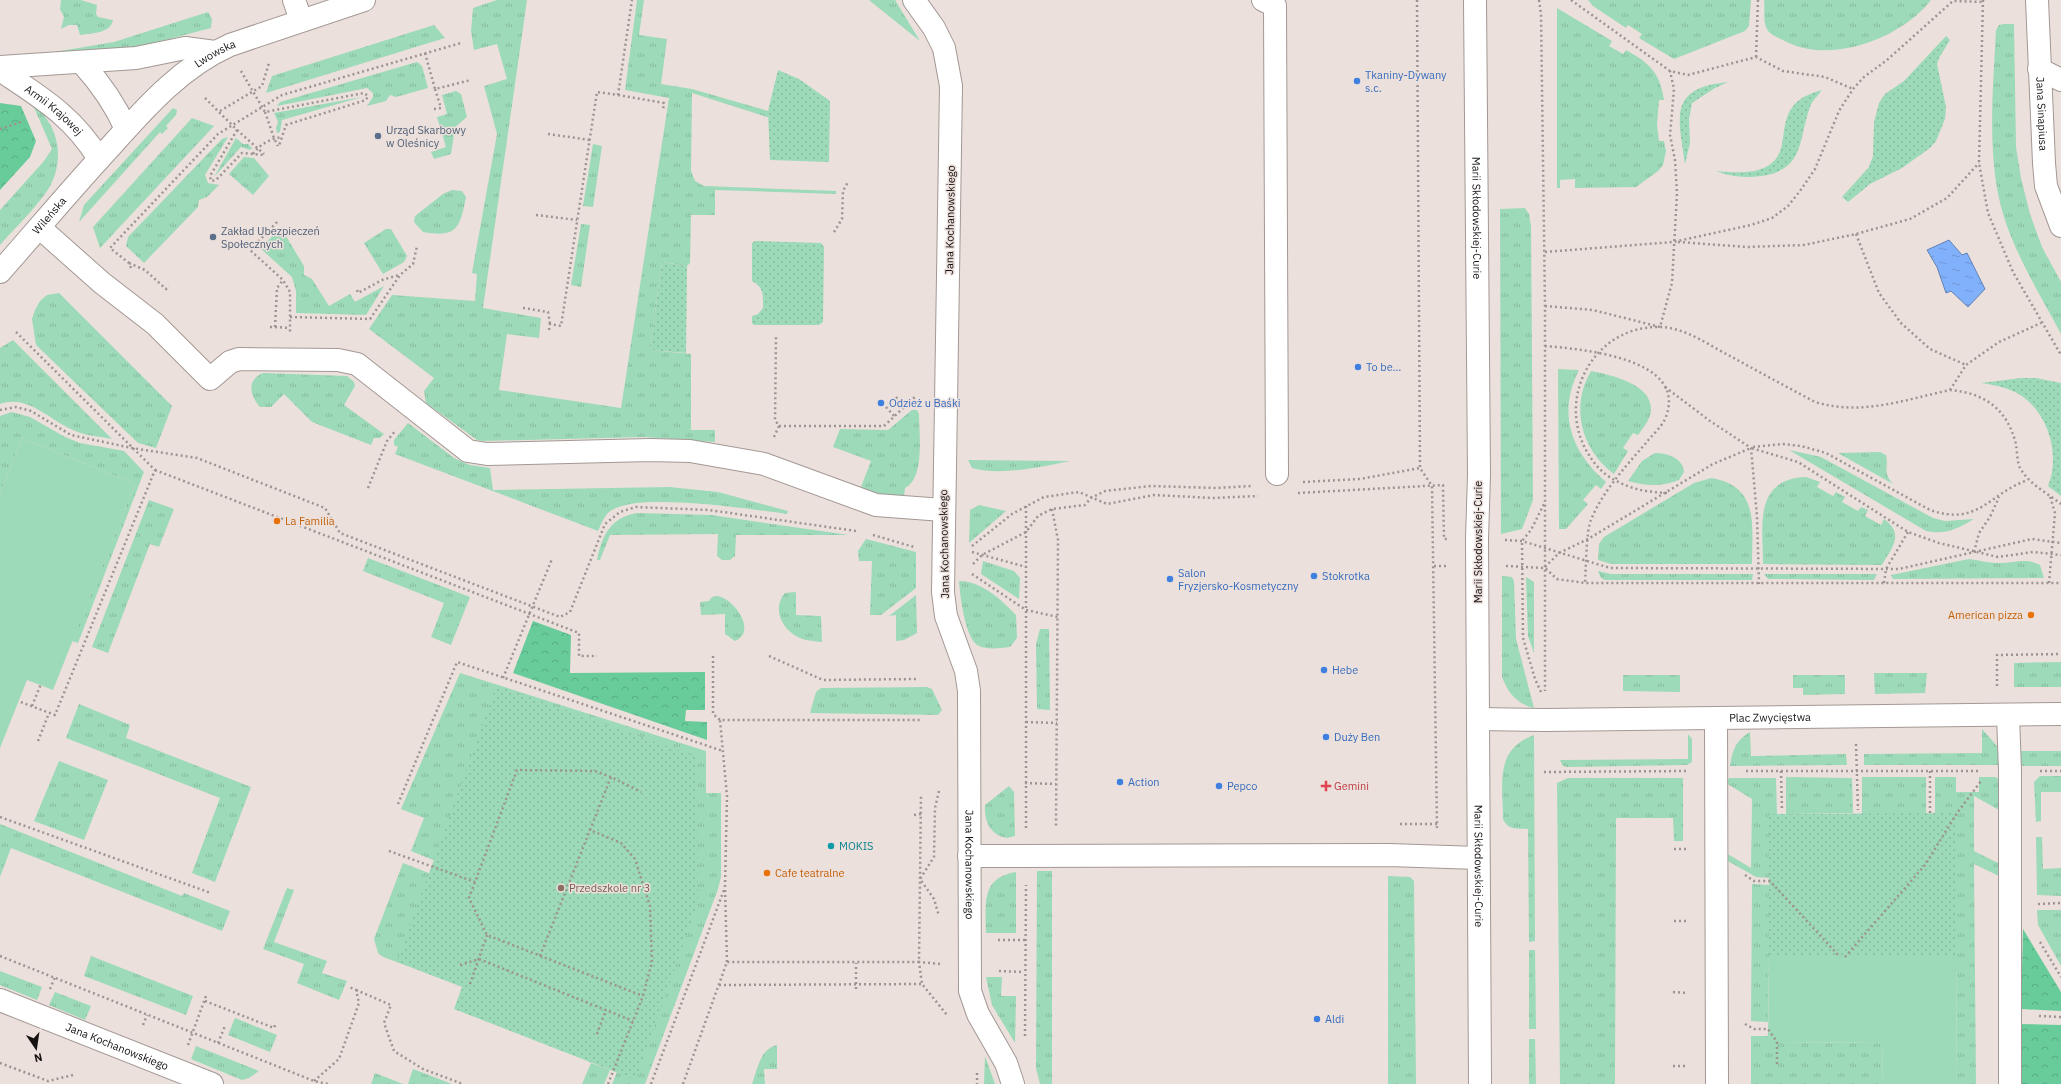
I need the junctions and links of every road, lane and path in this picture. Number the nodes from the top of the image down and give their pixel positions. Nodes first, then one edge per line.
1 (294, 0) edge
2 (364, 0) edge
3 (632, 0) edge
4 (914, 0) edge
5 (1263, 0) edge
6 (1417, 0) edge
7 (1475, 0) edge
8 (1539, 0) edge
9 (1571, 0) edge
10 (1758, 0) edge
11 (2037, 0) edge
12 (1984, 1) edge
13 (301, 20) junction
14 (461, 43) dead end
15 (215, 52) junction
16 (425, 53) junction
17 (1756, 57) junction
18 (270, 59) dead end
19 (82, 63) junction
20 (239, 67) dead end
21 (0, 68) edge
22 (2039, 68) junction
23 (1670, 71) junction
24 (471, 80) dead end
25 (2061, 80) edge
26 (435, 89) junction
27 (1853, 89) junction
28 (253, 91) junction
29 (618, 95) junction
30 (205, 98) dead end
31 (262, 107) junction
32 (434, 109) dead end
33 (662, 110) dead end
34 (220, 111) junction
35 (265, 112) junction
36 (25, 120) dead end
37 (234, 126) junction
38 (0, 129) edge
39 (126, 129) junction
40 (237, 130) junction
41 (591, 133) junction
42 (548, 134) dead end
43 (594, 134) dead end
44 (282, 137) junction
45 (274, 138) junction
46 (590, 140) junction
47 (258, 147) junction
48 (253, 154) junction
49 (99, 159) junction
50 (1979, 163) junction
51 (848, 182) dead end
52 (578, 214) junction
53 (536, 215) dead end
54 (582, 215) dead end
55 (577, 220) junction
56 (277, 222) dead end
57 (2061, 226) edge
58 (40, 228) junction
59 (834, 232) dead end
60 (1856, 234) junction
61 (1673, 242) junction
62 (417, 246) dead end
63 (1545, 252) junction
64 (129, 263) junction
65 (0, 272) edge
66 (134, 274) dead end
67 (400, 274) junction
68 (283, 280) junction
69 (169, 286) dead end
70 (357, 290) dead end
71 (566, 294) junction
72 (570, 294) dead end
73 (1545, 306) junction
74 (523, 308) dead end
75 (290, 317) junction
76 (2041, 323) junction
77 (550, 324) junction
78 (270, 327) dead end
79 (275, 327) junction
80 (1660, 327) junction
81 (290, 328) junction
82 (549, 330) dead end
83 (16, 332) dead end
84 (776, 336) dead end
85 (290, 337) dead end
86 (1545, 346) junction
87 (1598, 352) junction
88 (2061, 356) edge
89 (1966, 365) junction
90 (1665, 387) junction
91 (1950, 390) junction
92 (919, 394) dead end
93 (896, 397) dead end
94 (886, 407) dead end
95 (905, 407) junction
96 (415, 409) junction
97 (0, 410) edge
98 (895, 416) junction
99 (779, 426) junction
100 (132, 448) junction
101 (1751, 448) junction
102 (764, 464) junction
103 (1420, 468) junction
104 (155, 470) junction
105 (1277, 474) dead end
106 (1614, 480) junction
107 (2028, 480) junction
108 (1299, 482) dead end
109 (1443, 485) dead end
110 (1254, 486) dead end
111 (368, 488) dead end
112 (1079, 492) dead end
113 (1667, 493) junction
114 (2050, 496) junction
115 (1999, 497) junction
116 (1545, 502) junction
117 (2061, 504) edge
118 (1026, 506) junction
119 (1052, 508) junction
120 (943, 510) junction
121 (863, 532) dead end
122 (1026, 532) junction
123 (1908, 532) junction
124 (870, 534) dead end
125 (1444, 539) dead end
126 (1500, 539) dead end
127 (1588, 539) junction
128 (1522, 541) junction
129 (2053, 542) junction
130 (2061, 543) edge
131 (1546, 548) junction
132 (921, 550) dead end
133 (1974, 552) junction
134 (1559, 553) junction
135 (2051, 554) junction
136 (2061, 554) edge
137 (982, 555) junction
138 (552, 560) dead end
139 (1586, 561) junction
140 (971, 565) dead end
141 (1434, 566) junction
142 (1455, 566) dead end
143 (1501, 566) dead end
144 (1026, 567) junction
145 (1521, 567) junction
146 (1545, 568) junction
147 (1758, 569) junction
148 (1886, 569) junction
149 (966, 570) dead end
150 (1585, 583) junction
151 (1884, 583) junction
152 (2049, 583) junction
153 (2061, 583) edge
154 (1759, 584) junction
155 (533, 606) junction
156 (1026, 610) junction
157 (529, 615) junction
158 (1058, 617) junction
159 (2061, 654) edge
160 (597, 656) dead end
161 (713, 656) dead end
162 (769, 656) dead end
163 (503, 678) junction
164 (918, 679) dead end
165 (40, 684) dead end
166 (1997, 688) dead end
167 (18, 701) dead end
168 (32, 706) junction
169 (49, 713) junction
170 (2061, 714) edge
171 (2008, 715) junction
172 (1855, 717) junction
173 (1716, 718) junction
174 (1479, 719) junction
175 (720, 720) junction
176 (921, 720) dead end
177 (1026, 722) junction
178 (1057, 723) junction
179 (38, 741) dead end
180 (723, 751) junction
181 (1856, 770) junction
182 (1689, 771) junction
183 (1716, 771) junction
184 (1781, 771) junction
185 (1930, 771) junction
186 (1988, 771) junction
187 (2010, 771) junction
188 (2061, 771) edge
189 (1544, 772) dead end
190 (612, 777) junction
191 (1689, 778) dead end
192 (1025, 783) junction
193 (1056, 784) junction
194 (939, 788) dead end
195 (642, 792) dead end
196 (921, 796) dead end
197 (398, 804) dead end
198 (1858, 810) dead end
199 (1782, 811) dead end
200 (1930, 813) dead end
201 (921, 814) junction
202 (914, 815) dead end
203 (0, 817) edge
204 (590, 830) junction
205 (1056, 833) dead end
206 (1688, 841) dead end
207 (1674, 849) dead end
208 (1688, 849) junction
209 (389, 851) dead end
210 (1026, 855) junction
211 (969, 856) junction
212 (1438, 857) junction
213 (1688, 857) dead end
214 (1478, 858) junction
215 (920, 879) junction
216 (1754, 881) dead end
217 (475, 882) junction
218 (725, 888) junction
219 (211, 893) dead end
220 (2061, 903) edge
221 (2032, 904) dead end
222 (1688, 913) dead end
223 (940, 919) dead end
224 (1674, 921) dead end
225 (1688, 921) junction
226 (1688, 929) dead end
227 (487, 935) junction
228 (2036, 936) dead end
229 (992, 940) dead end
230 (1026, 940) junction
231 (0, 956) edge
232 (540, 956) junction
233 (1840, 957) dead end
234 (1845, 957) dead end
235 (479, 959) junction
236 (727, 962) junction
237 (919, 962) junction
238 (856, 963) junction
239 (460, 965) dead end
240 (946, 965) dead end
241 (2061, 976) edge
242 (470, 984) dead end
243 (922, 984) dead end
244 (719, 985) junction
245 (856, 985) junction
246 (1688, 985) dead end
247 (349, 987) dead end
248 (856, 989) dead end
249 (356, 990) junction
250 (1673, 992) dead end
251 (1688, 993) junction
252 (206, 996) dead end
253 (643, 996) junction
254 (0, 1000) edge
255 (1688, 1000) dead end
256 (205, 1001) junction
257 (606, 1010) junction
258 (197, 1021) dead end
259 (633, 1021) junction
260 (276, 1023) dead end
261 (225, 1026) dead end
262 (1754, 1029) dead end
263 (597, 1034) dead end
264 (1025, 1039) dead end
265 (218, 1044) junction
266 (1688, 1058) dead end
267 (0, 1063) edge
268 (1673, 1066) dead end
269 (1688, 1066) junction
270 (1777, 1068) dead end
271 (1688, 1072) dead end
272 (72, 1075) dead end
273 (314, 1081) junction
274 (212, 1084) edge
275 (328, 1084) edge
276 (462, 1084) edge
277 (608, 1084) edge
278 (651, 1084) edge
279 (682, 1084) edge
280 (1012, 1084) edge
281 (1480, 1084) edge
282 (1717, 1084) edge
283 (2010, 1084) edge

1 - 13 street
2 - 13 street, Lwowska
3 - 29 path
4 - 120 street, Jana Kochanowskiego
5 - 105 street
6 - 103 path
7 - 174 street, Marii Skłodowskiej-Curie
8 - 63 path
9 - 23 path
10 - 17 path
11 - 22 street, Jana Sinapiusa
12 - 27 path
12 - 50 path
13 - 15 street, Lwowska
14 - 16 path
15 - 19 street, Armii Krajowej
15 - 39 street, Lwowska
16 - 26 path
16 - 31 path
17 - 23 path
17 - 27 path
18 - 28 path
19 - 21 street, Armii Krajowej
19 - 39 street
20 - 28 path
21 - 49 street, Armii Krajowej
22 - 25 street
22 - 57 street, Jana Sinapiusa
23 - 61 path
24 - 26 path
26 - 32 path
27 - 61 path
28 - 31 path
28 - 34 path
29 - 33 path
29 - 41 path
30 - 34 path
31 - 35 path
31 - 37 path
34 - 37 path
35 - 44 path
35 - 45 path
36 - 38 path
37 - 40 path
37 - 64 path
39 - 49 street, Lwowska
40 - 47 path
40 - 48 path
41 - 43 path
41 - 46 path
42 - 46 path
44 - 45 path
44 - 45 path
45 - 47 path
46 - 52 path
47 - 48 path
47 - 48 path
49 - 58 street, Wileńska
50 - 60 path
50 - 76 path
51 - 59 path
52 - 54 path
52 - 55 path
53 - 55 path
55 - 71 path
56 - 68 path
58 - 65 street, Wileńska
58 - 96 street
60 - 61 path
60 - 89 path
61 - 63 path
61 - 80 path
62 - 67 path
63 - 73 path
64 - 66 path
64 - 69 path
67 - 70 path
67 - 75 path
68 - 75 path
68 - 79 path
71 - 72 path
71 - 77 path
73 - 80 path
73 - 86 path
74 - 77 path
75 - 81 path
76 - 88 path
76 - 89 path
77 - 82 path
78 - 79 path
79 - 81 path
80 - 87 path
80 - 91 path
81 - 85 path
83 - 100 path
84 - 99 path
86 - 87 path
86 - 116 path
87 - 90 path
87 - 106 path
89 - 91 path
90 - 101 path
90 - 106 path
91 - 107 path
92 - 95 path
93 - 95 path
94 - 98 path
95 - 98 path
96 - 102 street
96 - 111 path
97 - 100 path
98 - 99 path
99 - 102 path
100 - 104 path
100 - 155 path
101 - 113 path
101 - 115 path
101 - 123 path
101 - 147 path
102 - 120 street
103 - 108 path
103 - 141 path
104 - 157 path
104 - 169 path
106 - 113 path
106 - 127 path
107 - 114 path
107 - 115 path
109 - 125 path
110 - 119 path
112 - 118 path
113 - 127 path
114 - 117 path
114 - 129 path
115 - 133 path
116 - 128 path
116 - 131 path
118 - 122 path
118 - 137 path
119 - 122 path
119 - 158 path
120 - 211 street, Jana Kochanowskiego
121 - 155 path
122 - 137 path
122 - 144 path
123 - 133 path
123 - 148 path
124 - 132 path
126 - 128 path
127 - 134 path
127 - 139 path
128 - 131 path
128 - 145 path
129 - 130 path
129 - 133 path
129 - 135 path
131 - 134 path
131 - 146 path
133 - 135 path
133 - 148 path
134 - 139 path
134 - 146 path
135 - 136 path
135 - 152 path
137 - 140 path
137 - 144 path
138 - 155 path
139 - 147 path
139 - 150 path
141 - 142 path
141 - 212 path
143 - 145 path
144 - 156 path
145 - 146 path
145 - 146 path
146 - 150 path
147 - 148 path
147 - 154 path
148 - 151 path
149 - 156 path
150 - 154 path
151 - 152 path
151 - 154 path
152 - 153 path
155 - 157 path
156 - 158 path
156 - 177 path
157 - 160 path
157 - 163 path
158 - 178 path
159 - 166 path
161 - 175 path
162 - 164 path
163 - 180 path
163 - 197 path
165 - 168 path
167 - 168 path
168 - 169 path
169 - 179 path
170 - 171 street, Plac Zwycięstwa
171 - 172 street, Plac Zwycięstwa
171 - 187 street
172 - 173 street, Plac Zwycięstwa
172 - 181 path
173 - 174 street, Plac Zwycięstwa
173 - 183 street
174 - 214 street, Marii Skłodowskiej-Curie
175 - 176 path
175 - 180 path
177 - 178 path
177 - 192 path
178 - 193 path
180 - 218 path
181 - 184 path
181 - 185 path
181 - 198 path
182 - 183 path
182 - 189 path
182 - 191 path
183 - 184 path
183 - 282 street
184 - 199 path
185 - 186 path
185 - 200 path
186 - 187 path
186 - 234 path
187 - 188 path
187 - 283 street
190 - 195 path
190 - 204 path
190 - 217 path
192 - 193 path
192 - 210 path
193 - 205 path
194 - 215 path
196 - 201 path
201 - 202 path
201 - 215 path
203 - 219 path
204 - 232 path
204 - 253 path
206 - 208 path
207 - 208 path
208 - 213 path
209 - 217 path
210 - 211 street
210 - 212 street
210 - 230 path
211 - 280 street, Jana Kochanowskiego
212 - 214 street
214 - 281 street, Marii Skłodowskiej-Curie
215 - 223 path
215 - 237 path
216 - 233 path
217 - 227 path
218 - 236 path
218 - 278 path
220 - 221 path
222 - 225 path
224 - 225 path
225 - 226 path
227 - 232 path
227 - 235 path
228 - 241 path
229 - 230 path
230 - 264 path
231 - 265 path
232 - 253 path
235 - 239 path
235 - 242 path
235 - 257 path
236 - 238 path
236 - 244 path
237 - 238 path
237 - 240 path
238 - 245 path
243 - 245 path
244 - 245 path
244 - 279 path
245 - 248 path
246 - 251 path
247 - 249 path
249 - 273 path
249 - 276 path
250 - 251 path
251 - 255 path
252 - 256 path
253 - 259 path
254 - 274 street, Jana Kochanowskiego
256 - 258 path
256 - 260 path
257 - 259 path
257 - 263 path
259 - 277 path
261 - 265 path
262 - 270 path
265 - 273 path
266 - 269 path
267 - 272 path
268 - 269 path
269 - 271 path
273 - 275 path

